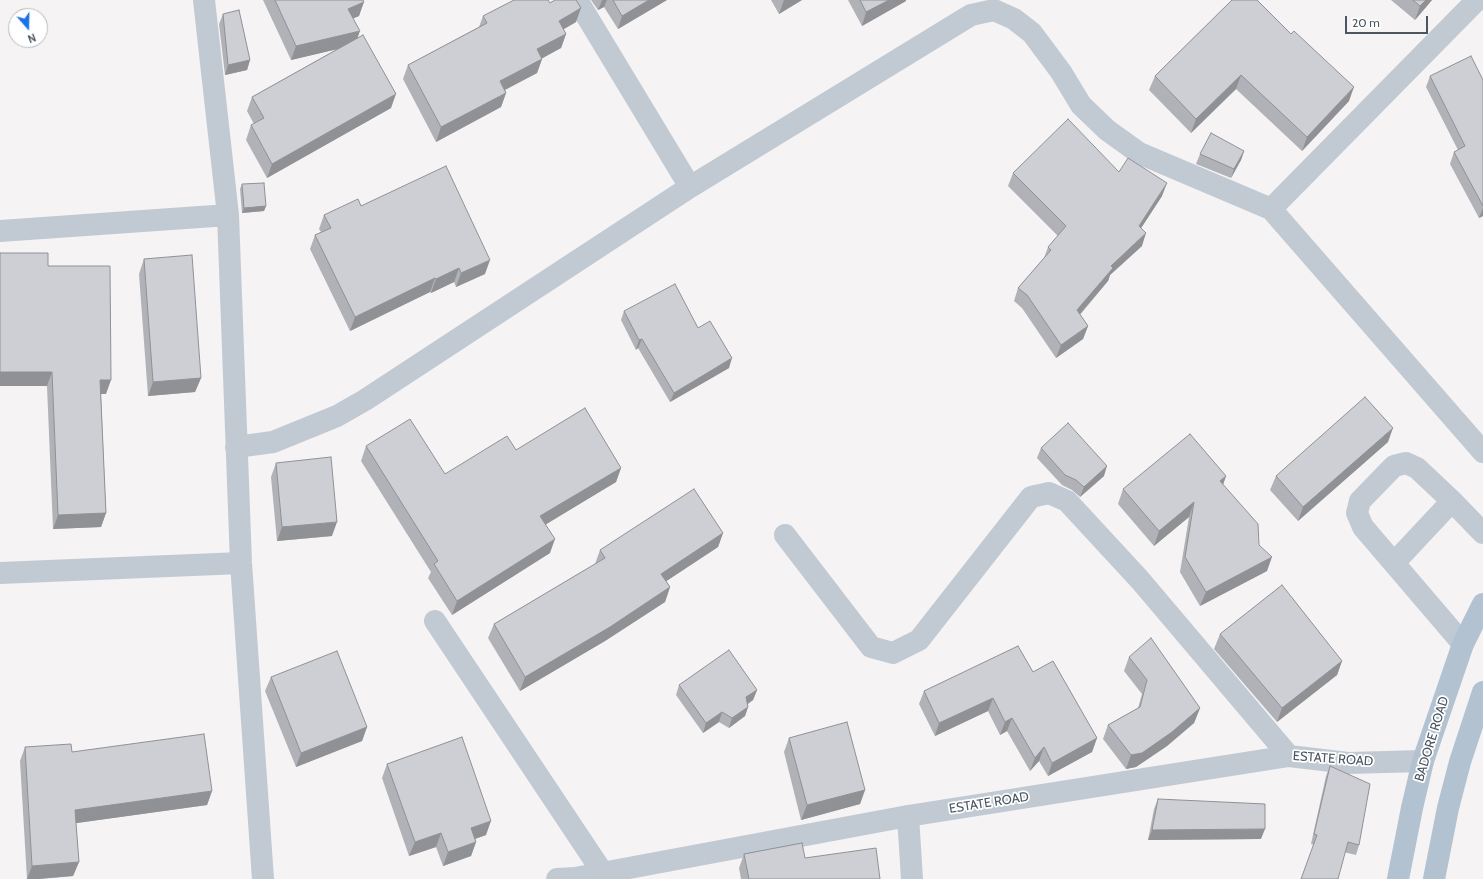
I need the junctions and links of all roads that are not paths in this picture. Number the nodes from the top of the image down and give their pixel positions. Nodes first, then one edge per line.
1 (204, 0) edge
2 (577, 0) edge
3 (1477, 0) edge
4 (967, 8) edge
5 (690, 186) junction
6 (1271, 209) junction
7 (228, 215) junction
8 (0, 231) edge
9 (236, 447) junction
10 (1483, 452) edge
11 (1452, 501) junction
12 (1483, 534) edge
13 (785, 535) dead end
14 (242, 563) junction
15 (1394, 563) junction
16 (0, 574) edge
17 (1483, 604) edge
18 (435, 621) dead end
19 (1463, 644) junction
20 (1483, 692) edge
21 (1289, 756) junction
22 (1423, 761) junction
23 (908, 816) junction
24 (603, 873) junction
25 (263, 879) edge
26 (569, 879) edge
27 (912, 879) edge
28 (1398, 879) edge
29 (1434, 879) edge

1 - 7 street
2 - 5 street
3 - 6 street
4 - 5 street
4 - 6 street
5 - 9 street
6 - 10 street
7 - 8 street
7 - 9 street
9 - 14 street
11 - 12 street
11 - 15 street
11 - 15 street
13 - 21 street
14 - 16 street
14 - 25 street
15 - 19 street
17 - 19 main road, BADORE ROAD
18 - 24 street
19 - 22 main road, BADORE ROAD
20 - 29 main road
21 - 22 street, ESTATE ROAD
21 - 23 street, ESTATE ROAD
22 - 28 main road, BADORE ROAD
23 - 24 street, ESTATE ROAD
23 - 27 street
24 - 26 street, ESTATE ROAD

